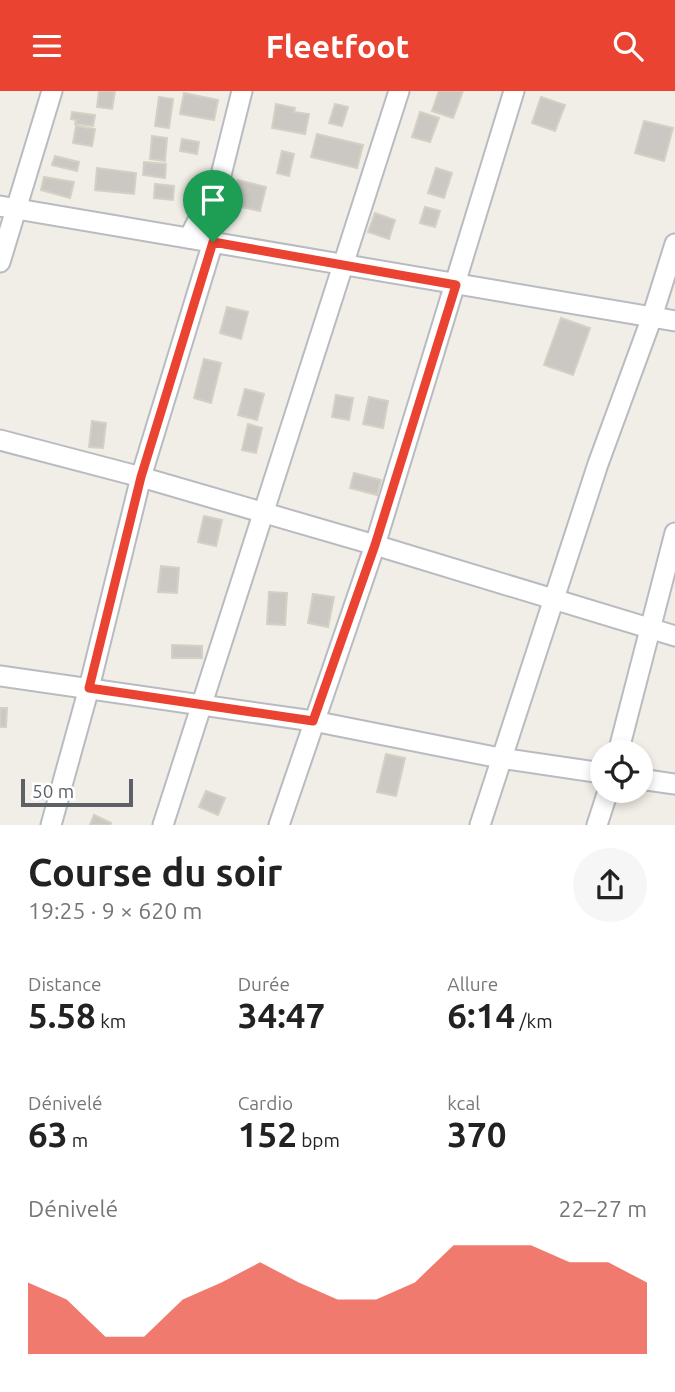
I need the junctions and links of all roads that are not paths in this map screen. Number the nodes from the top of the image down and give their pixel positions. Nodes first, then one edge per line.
1 (52, 91) edge
2 (242, 91) edge
3 (400, 91) edge
4 (513, 91) edge
5 (8, 207) edge
6 (189, 238) junction
7 (213, 242) junction
8 (675, 244) edge
9 (0, 262) edge
10 (344, 265) junction
11 (456, 285) junction
12 (652, 317) junction
13 (675, 321) edge
14 (0, 440) edge
15 (141, 477) junction
16 (264, 513) junction
17 (675, 533) edge
18 (375, 545) junction
19 (556, 600) junction
20 (649, 628) junction
21 (675, 636) edge
22 (0, 676) edge
23 (89, 688) junction
24 (200, 705) junction
25 (313, 721) junction
26 (621, 740) edge
27 (500, 758) junction
28 (590, 771) edge
29 (653, 781) edge
30 (675, 784) edge
31 (604, 803) edge
32 (51, 825) edge
33 (163, 825) edge
34 (279, 825) edge
35 (480, 825) edge
36 (597, 825) edge

1 - 5 street
2 - 6 street
3 - 10 street
4 - 11 street
5 - 6 street
5 - 9 street
6 - 7 street
7 - 10 street
7 - 15 street
8 - 12 street
10 - 11 street
10 - 16 street
11 - 12 street
11 - 18 street
12 - 13 street
12 - 19 street
14 - 15 street
15 - 16 street
15 - 23 street
16 - 18 street
16 - 24 street
17 - 20 street
18 - 19 street
18 - 25 street
19 - 20 street
19 - 27 street
20 - 21 street
20 - 26 street
22 - 23 street
23 - 24 street
23 - 32 street
24 - 25 street
24 - 33 street
25 - 27 street
25 - 34 street
27 - 28 street
27 - 35 street
29 - 30 street
31 - 36 street

